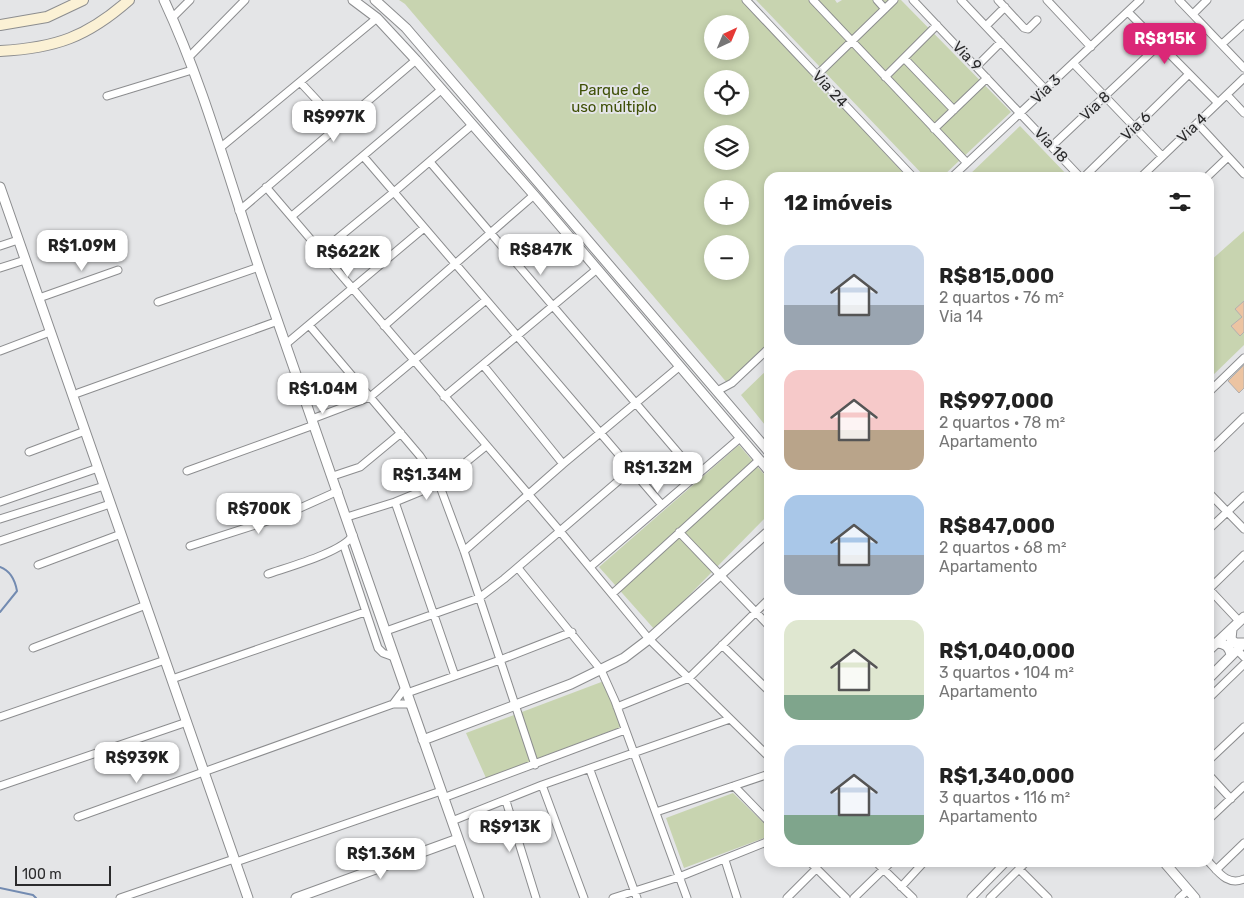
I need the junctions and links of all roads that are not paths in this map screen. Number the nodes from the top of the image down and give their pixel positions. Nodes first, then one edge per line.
1 (82, 0) edge
2 (129, 0) edge
3 (164, 0) edge
4 (190, 0) edge
5 (246, 0) edge
6 (353, 0) edge
7 (375, 0) edge
8 (746, 0) edge
9 (813, 0) edge
10 (876, 0) edge
11 (894, 0) edge
12 (913, 0) edge
13 (961, 0) edge
14 (998, 0) edge
15 (1047, 0) edge
16 (1179, 0) edge
17 (1207, 0) edge
18 (1137, 1) edge
19 (1005, 7) junction
20 (885, 9) junction
21 (1128, 12) junction
22 (1193, 14) junction
23 (172, 18) junction
24 (378, 18) junction
25 (1037, 20) dead end
26 (1244, 24) edge
27 (0, 25) edge
28 (937, 25) junction
29 (986, 26) junction
30 (852, 41) junction
31 (1002, 42) junction
32 (1160, 44) junction
33 (1222, 44) junction
34 (1091, 47) junction
35 (0, 51) edge
36 (188, 58) junction
37 (904, 58) junction
38 (416, 60) junction
39 (1073, 63) junction
40 (977, 66) junction
41 (1244, 68) edge
42 (192, 70) junction
43 (1189, 74) junction
44 (817, 75) junction
45 (885, 77) junction
46 (987, 78) junction
47 (1244, 78) edge
48 (300, 82) junction
49 (442, 89) junction
50 (1046, 90) junction
51 (1226, 95) junction
52 (107, 96) dead end
53 (1105, 96) junction
54 (1218, 103) junction
55 (954, 110) junction
56 (1021, 113) junction
57 (1244, 113) edge
58 (1196, 123) junction
59 (339, 124) junction
60 (472, 125) junction
61 (1134, 127) junction
62 (934, 129) junction
63 (1052, 146) junction
64 (220, 148) junction
65 (363, 156) junction
66 (1162, 156) junction
67 (1228, 157) junction
68 (430, 162) junction
69 (967, 163) junction
70 (908, 172) edge
71 (957, 172) edge
72 (1076, 172) edge
73 (1088, 172) edge
74 (1146, 172) edge
75 (1212, 172) edge
76 (1244, 174) edge
77 (266, 187) junction
78 (394, 192) junction
79 (1, 193) edge
80 (534, 195) junction
81 (239, 211) junction
82 (292, 216) junction
83 (424, 228) junction
84 (491, 234) junction
85 (18, 240) junction
86 (0, 246) edge
87 (321, 252) junction
88 (25, 260) junction
89 (455, 264) junction
90 (259, 267) junction
91 (0, 268) edge
92 (596, 269) junction
93 (118, 270) dead end
94 (352, 289) junction
95 (39, 298) junction
96 (486, 300) junction
97 (158, 302) dead end
98 (552, 305) junction
99 (649, 313) junction
100 (641, 320) junction
101 (278, 321) junction
102 (309, 325) junction
103 (384, 326) junction
104 (50, 332) junction
105 (518, 337) junction
106 (286, 344) junction
107 (0, 350) edge
108 (764, 353) edge
109 (1244, 358) edge
110 (414, 361) junction
111 (483, 365) junction
112 (680, 366) junction
113 (1214, 387) edge
114 (718, 391) junction
115 (78, 393) dead end
116 (370, 397) junction
117 (444, 397) junction
118 (636, 403) junction
119 (1244, 417) edge
120 (313, 422) junction
121 (85, 431) junction
122 (599, 433) junction
123 (401, 434) junction
124 (740, 438) junction
125 (486, 446) junction
126 (764, 446) edge
127 (1214, 446) edge
128 (29, 452) dead end
129 (759, 460) junction
130 (563, 464) junction
131 (764, 466) edge
132 (98, 468) junction
133 (631, 470) junction
134 (186, 472) dead end
135 (697, 475) junction
136 (333, 476) junction
137 (439, 484) junction
138 (104, 486) junction
139 (338, 491) junction
140 (528, 495) junction
141 (1244, 496) edge
142 (1214, 498) edge
143 (0, 502) edge
144 (395, 502) junction
145 (110, 504) junction
146 (662, 505) junction
147 (1227, 512) junction
148 (347, 517) junction
149 (0, 519) edge
150 (1214, 524) edge
151 (1244, 529) edge
152 (559, 530) junction
153 (680, 532) junction
154 (121, 534) junction
155 (353, 535) junction
156 (764, 537) edge
157 (0, 541) edge
158 (190, 546) dead end
159 (344, 546) junction
160 (464, 551) junction
161 (1244, 555) edge
162 (38, 565) dead end
163 (590, 567) junction
164 (518, 568) junction
165 (268, 574) dead end
166 (721, 576) junction
167 (1214, 584) edge
168 (612, 594) junction
169 (1214, 594) edge
170 (479, 598) junction
171 (764, 604) edge
172 (146, 605) junction
173 (365, 612) junction
174 (755, 612) junction
175 (434, 614) junction
176 (1242, 619) edge
177 (764, 621) edge
178 (1232, 629) junction
179 (386, 631) junction
180 (572, 632) junction
181 (649, 639) junction
182 (1216, 643) joint
183 (722, 645) junction
184 (33, 648) dead end
185 (1240, 650) edge
186 (394, 657) junction
187 (164, 660) junction
188 (500, 660) junction
189 (1244, 664) edge
190 (601, 670) junction
191 (1214, 673) edge
192 (455, 676) junction
193 (689, 678) junction
194 (172, 679) junction
195 (764, 686) edge
196 (406, 691) junction
197 (1214, 693) edge
198 (393, 704) junction
199 (410, 704) junction
200 (514, 707) junction
201 (617, 707) junction
202 (0, 717) edge
203 (730, 719) junction
204 (187, 722) junction
205 (1244, 727) edge
206 (625, 730) junction
207 (423, 740) junction
208 (764, 752) edge
209 (632, 753) junction
210 (1214, 755) edge
211 (534, 765) junction
212 (590, 770) junction
213 (204, 772) junction
214 (764, 776) edge
215 (1214, 780) edge
216 (0, 786) edge
217 (542, 786) junction
218 (734, 786) junction
219 (1244, 786) edge
220 (442, 795) junction
221 (1230, 798) junction
222 (506, 801) junction
223 (656, 812) junction
224 (1214, 814) edge
225 (78, 817) dead end
226 (764, 817) edge
227 (452, 821) junction
228 (458, 839) junction
229 (764, 843) edge
230 (1244, 843) edge
231 (725, 860) junction
232 (235, 861) junction
233 (881, 867) edge
234 (887, 867) edge
235 (919, 867) edge
236 (1001, 867) edge
237 (1168, 867) edge
238 (1213, 867) edge
239 (816, 869) joint
240 (1019, 869) joint
241 (884, 870) junction
242 (1216, 870) junction
243 (679, 877) junction
244 (1244, 879) edge
245 (901, 887) junction
246 (634, 890) junction
247 (1188, 890) junction
248 (120, 898) edge
249 (248, 898) edge
250 (296, 898) edge
251 (479, 898) edge
252 (536, 898) edge
253 (584, 898) edge
254 (613, 898) edge
255 (637, 898) edge
256 (687, 898) edge
257 (737, 898) edge
258 (787, 898) edge
259 (846, 898) edge
260 (854, 898) edge
261 (913, 898) edge
262 (972, 898) edge
263 (990, 898) edge
264 (1048, 898) edge
265 (1179, 898) edge
266 (1195, 898) edge

1 - 27 main road
2 - 35 main road
3 - 23 street
4 - 23 street
5 - 36 street
6 - 24 street
7 - 99 street
8 - 44 street, Via 24
9 - 30 street
10 - 20 street
11 - 20 street
12 - 28 street, Via 9
13 - 29 street
14 - 19 street
15 - 34 street
16 - 22 street
17 - 22 street
18 - 21 street, Via 3
19 - 25 street
19 - 29 street
20 - 30 street
21 - 32 street
21 - 34 street, Via 3
22 - 33 street
23 - 36 street
24 - 38 street
24 - 48 street
26 - 33 street
28 - 37 street
28 - 40 street, Via 9
29 - 31 street
30 - 44 street
30 - 45 street
31 - 40 street
31 - 50 street
32 - 43 street
32 - 53 street, Via 8
33 - 41 street
34 - 39 street, Via 3
36 - 42 street
37 - 45 street
37 - 55 street
38 - 49 street
38 - 59 street
39 - 50 street, Via 3
39 - 53 street
40 - 46 street, Via 9
42 - 52 street
42 - 64 street
43 - 54 street
43 - 61 street, Via 6
44 - 70 street, Via 24
45 - 62 street
46 - 55 street
46 - 56 street, Via 9
47 - 51 street, Via 4
48 - 59 street
48 - 64 street
49 - 60 street
49 - 65 street
50 - 56 street, Via 3
51 - 54 street, Via 4
51 - 57 street
53 - 61 street
53 - 63 street, Via 8
54 - 58 street, Via 4
55 - 62 street
56 - 63 street, Via 18
56 - 69 street, Via 3
58 - 66 street, Via 4
58 - 67 street
59 - 77 street
60 - 68 street
60 - 80 street
61 - 66 street
61 - 73 street, Via 6
62 - 69 street
63 - 72 street, Via 18
64 - 81 street
65 - 78 street
65 - 82 street
66 - 74 street, Via 4
67 - 75 street
67 - 76 street
68 - 78 street
68 - 84 street
69 - 71 street, Via 3
77 - 81 street
77 - 82 street
78 - 83 street
78 - 87 street
79 - 85 street
80 - 84 street
80 - 92 street
81 - 90 street
82 - 87 street
83 - 89 street
83 - 94 street
84 - 89 street
84 - 98 street
85 - 86 street
85 - 88 street
87 - 94 street
88 - 91 street
88 - 95 street
89 - 96 street
89 - 103 street
90 - 97 street
90 - 101 street
92 - 98 street
92 - 100 street
93 - 95 street
94 - 102 street
94 - 103 street
95 - 104 street
96 - 105 street
96 - 110 street
98 - 105 street
98 - 118 street
99 - 100 street
99 - 114 street
100 - 112 street
101 - 106 street
101 - 115 street
102 - 106 street
102 - 116 street
103 - 110 street
104 - 107 street
104 - 121 street
105 - 111 street
105 - 122 street
106 - 120 street
108 - 114 street
109 - 113 street
110 - 116 street
110 - 117 street
111 - 117 street
111 - 130 street
112 - 118 street
112 - 124 street
114 - 126 street
116 - 120 street
116 - 123 street
117 - 125 street
118 - 122 street
118 - 135 street
119 - 127 street
120 - 134 street
120 - 136 street
121 - 128 street
121 - 132 street
122 - 130 street
122 - 133 street
123 - 136 street
123 - 137 street
124 - 129 street
124 - 135 street
125 - 137 street
125 - 140 street
129 - 131 street
129 - 153 street
130 - 140 street
132 - 138 street
132 - 143 street
133 - 146 street
133 - 152 street
135 - 146 street
136 - 139 street
137 - 144 street
137 - 160 street
138 - 145 street
138 - 149 street
139 - 148 street
139 - 158 street
140 - 152 street
140 - 160 street
141 - 147 street
142 - 147 street
144 - 148 street
144 - 175 street
145 - 154 street
145 - 157 street
146 - 163 street
147 - 150 street
147 - 151 street
148 - 155 street
152 - 163 street
152 - 164 street
153 - 166 street
153 - 168 street
154 - 162 street
154 - 172 street
155 - 159 street
155 - 179 street
156 - 166 street
159 - 165 street
159 - 173 street
160 - 170 street
161 - 167 street
163 - 168 street
164 - 170 street
164 - 180 street
166 - 174 street
166 - 181 street
168 - 181 street
169 - 176 street
170 - 175 street
170 - 188 street
171 - 174 street
172 - 184 street
172 - 187 street
173 - 186 street
173 - 194 street
174 - 177 street
174 - 183 street
175 - 179 street
175 - 192 street
176 - 178 street
178 - 182 street
178 - 185 street
179 - 186 street
180 - 188 street
180 - 190 street
181 - 190 street
181 - 193 street
182 - 185 street
183 - 193 street
183 - 195 street
185 - 191 street
186 - 196 street
187 - 194 street
187 - 202 street
188 - 192 street
188 - 200 street
189 - 197 street
190 - 200 street
190 - 201 street
192 - 196 street
193 - 201 street
193 - 203 street
194 - 204 street
196 - 198 street
196 - 199 street
198 - 199 street
198 - 213 street
199 - 207 street
200 - 207 street
200 - 211 street
201 - 206 street
203 - 208 street
203 - 209 street
204 - 213 street
204 - 216 street
205 - 210 street
206 - 209 street
206 - 211 street
207 - 220 street
209 - 212 street
209 - 223 street
211 - 220 street
212 - 217 street
212 - 246 street
213 - 225 street
213 - 232 street
214 - 218 street
215 - 221 street
217 - 222 street
217 - 253 street
218 - 223 street
218 - 226 street
219 - 221 street
220 - 227 street
220 - 232 street
221 - 224 street
222 - 227 street
222 - 252 street
223 - 243 street
227 - 228 street
228 - 250 street
228 - 251 street
229 - 231 street
230 - 242 street
231 - 243 street
231 - 257 street
232 - 248 street
232 - 249 street
233 - 241 street
234 - 241 street
235 - 245 street
236 - 262 street
237 - 247 street
238 - 242 street
239 - 258 street
239 - 259 street
240 - 263 street
240 - 264 street
241 - 245 street
241 - 260 street
242 - 244 street
243 - 246 street
243 - 256 street
245 - 261 street
246 - 254 street
246 - 255 street
247 - 265 street
247 - 266 street

